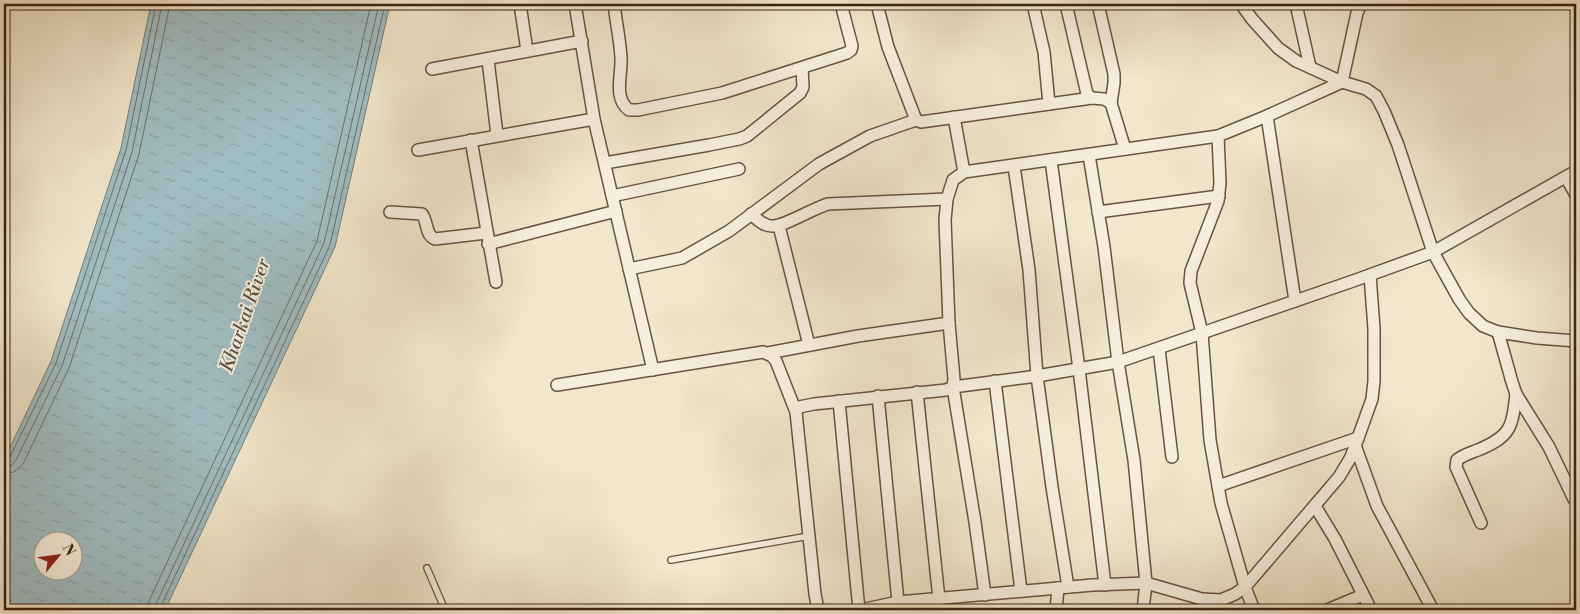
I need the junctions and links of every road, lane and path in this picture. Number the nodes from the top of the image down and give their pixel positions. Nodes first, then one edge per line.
1 (520, 4) edge
2 (576, 4) edge
3 (614, 4) edge
4 (841, 4) edge
5 (877, 4) edge
6 (1033, 4) edge
7 (1066, 4) edge
8 (1098, 4) edge
9 (1241, 4) edge
10 (1296, 4) edge
11 (1361, 4) edge
12 (582, 41) junction
13 (528, 51) junction
14 (488, 60) junction
15 (1310, 67) junction
16 (802, 68) junction
17 (432, 69) dead end
18 (1342, 82) junction
19 (1092, 98) junction
20 (1111, 103) junction
21 (1049, 104) junction
22 (1267, 116) junction
23 (954, 117) junction
24 (594, 119) junction
25 (916, 120) junction
26 (497, 135) junction
27 (1218, 136) junction
28 (471, 140) junction
29 (1125, 149) junction
30 (418, 150) dead end
31 (1089, 155) junction
32 (1051, 160) junction
33 (605, 163) junction
34 (1014, 166) junction
35 (739, 169) dead end
36 (964, 172) junction
37 (1571, 174) edge
38 (1576, 195) edge
39 (612, 196) junction
40 (1219, 196) junction
41 (947, 199) junction
42 (616, 211) junction
43 (390, 212) dead end
44 (1098, 212) junction
45 (751, 214) junction
46 (779, 226) junction
47 (487, 238) junction
48 (1433, 252) junction
49 (629, 268) junction
50 (1370, 275) junction
51 (496, 282) dead end
52 (1295, 301) junction
53 (950, 324) junction
54 (1498, 332) junction
55 (1202, 333) junction
56 (1576, 341) edge
57 (809, 345) junction
58 (1159, 349) junction
59 (768, 353) junction
60 (1118, 362) junction
61 (1079, 369) junction
62 (653, 370) junction
63 (1037, 376) junction
64 (995, 381) junction
65 (557, 385) dead end
66 (953, 387) junction
67 (917, 392) junction
68 (1516, 394) junction
69 (878, 396) junction
70 (839, 401) junction
71 (796, 412) junction
72 (1356, 442) junction
73 (1172, 457) dead end
74 (1218, 486) junction
75 (1576, 501) edge
76 (1315, 506) junction
77 (1481, 523) dead end
78 (809, 536) junction
79 (671, 560) dead end
80 (427, 568) dead end
81 (1146, 583) junction
82 (1105, 585) junction
83 (1245, 587) junction
84 (1063, 588) junction
85 (1020, 592) junction
86 (985, 595) junction
87 (1363, 595) junction
88 (939, 599) junction
89 (898, 602) junction
90 (1220, 605) edge
91 (445, 610) edge
92 (818, 610) edge
93 (860, 610) edge
94 (1056, 610) edge
95 (1143, 610) edge
96 (1254, 610) edge
97 (1327, 610) edge
98 (1371, 610) edge
99 (1433, 610) edge

1 - 13 street
2 - 12 street
3 - 16 street
4 - 16 street
5 - 25 street
6 - 21 street
7 - 19 street
8 - 20 street
9 - 15 street
10 - 15 street
11 - 18 street
12 - 13 street
12 - 24 street
13 - 14 street
14 - 17 street
14 - 26 street
15 - 18 street
16 - 33 street
18 - 22 street
18 - 48 street
19 - 20 street
19 - 21 street
20 - 29 street
21 - 23 street
22 - 27 street
22 - 52 street
23 - 25 street
23 - 36 street
24 - 26 street
24 - 33 street
25 - 45 street
26 - 28 street
27 - 29 street
27 - 40 street
28 - 30 street
28 - 47 street
29 - 31 street
31 - 32 street
31 - 44 street
32 - 34 street
32 - 61 street
33 - 39 street
34 - 36 street
34 - 63 street
35 - 39 street
36 - 41 street
37 - 38 street
37 - 48 street
39 - 42 street
40 - 44 street
40 - 55 street
41 - 46 street
41 - 53 street
42 - 47 street
42 - 49 street
43 - 47 street
44 - 60 street
45 - 46 street
45 - 49 street
46 - 57 street
47 - 51 street
48 - 50 street
48 - 54 street
49 - 62 street
50 - 52 street
50 - 72 street
52 - 55 street
53 - 57 street
53 - 66 street
54 - 56 street
54 - 68 street
55 - 58 street
55 - 74 street
57 - 59 street
58 - 60 street
58 - 73 street
59 - 62 street
59 - 71 street
60 - 61 street
60 - 81 street
61 - 63 street
61 - 82 street
62 - 65 street
63 - 64 street
63 - 84 street
64 - 66 street
64 - 85 street
66 - 67 street
66 - 86 street
67 - 69 street
67 - 88 street
68 - 75 street
68 - 77 street
69 - 70 street
69 - 89 street
70 - 71 street
70 - 93 street
71 - 78 street
72 - 74 street
72 - 76 street
72 - 99 street
74 - 83 street
76 - 83 street
76 - 87 street
78 - 79 lane
78 - 92 street
80 - 91 lane
81 - 82 street
81 - 90 street
81 - 95 street
82 - 84 street
83 - 90 street
83 - 96 street
84 - 85 street
84 - 94 street
85 - 86 street
86 - 88 street
87 - 97 street
87 - 98 street
88 - 89 street
89 - 93 street

